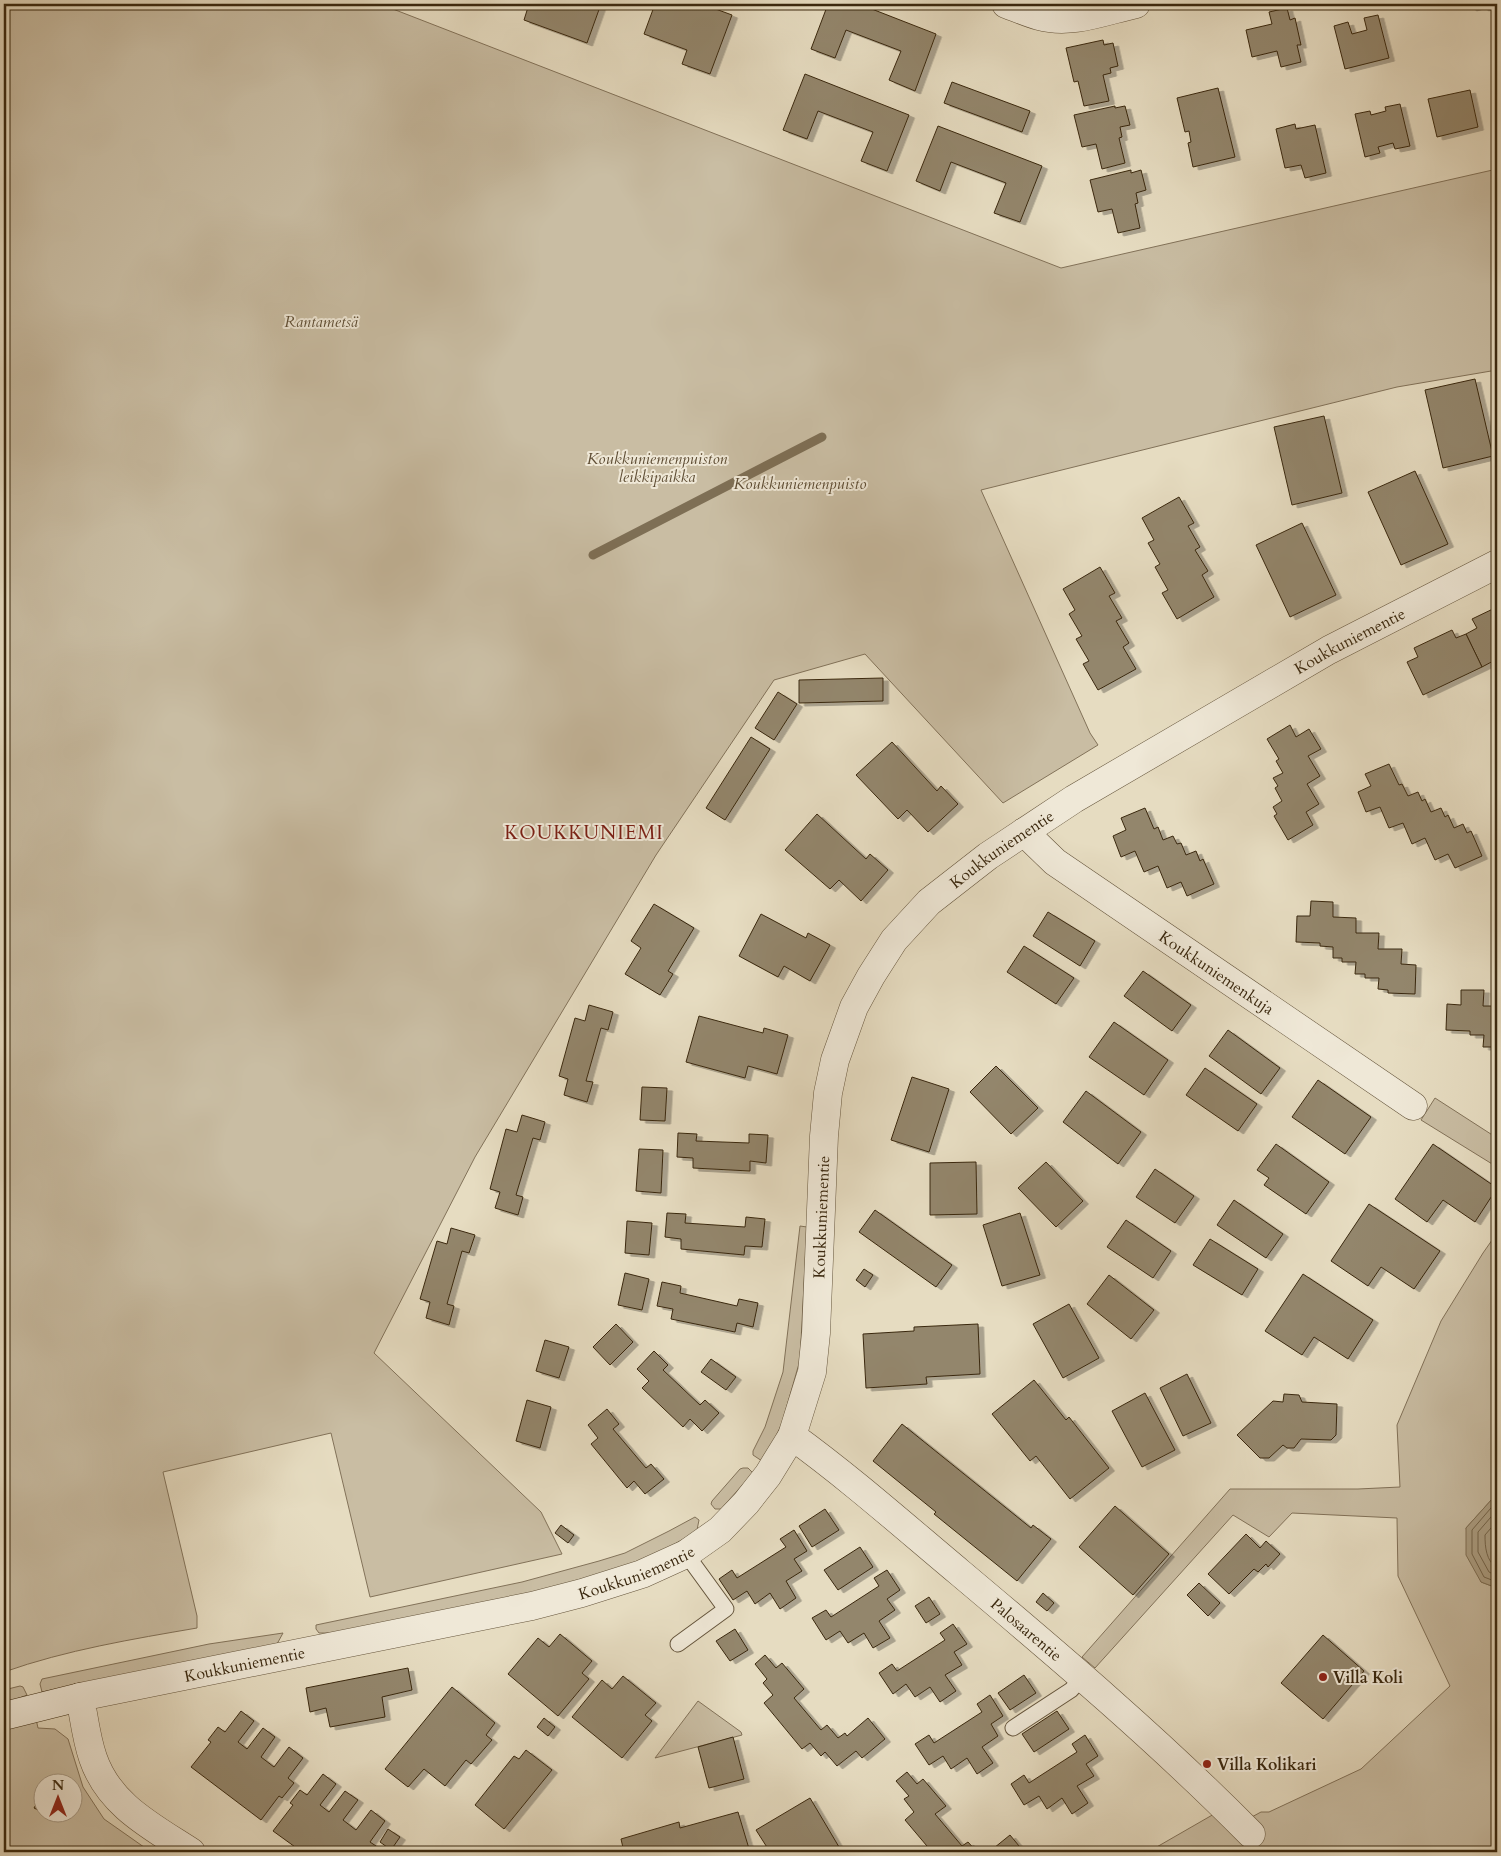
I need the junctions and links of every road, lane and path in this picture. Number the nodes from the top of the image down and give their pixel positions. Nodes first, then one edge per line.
1 (1006, 4) edge
2 (1136, 4) edge
3 (1497, 564) edge
4 (1024, 832) junction
5 (1413, 1106) dead end
6 (792, 1436) junction
7 (686, 1554) junction
8 (678, 1644) dead end
9 (1083, 1677) junction
10 (80, 1697) junction
11 (4, 1716) edge
12 (1014, 1728) dead end
13 (1251, 1834) dead end
14 (191, 1852) edge

1 - 2 street
3 - 4 street, Koukkuniementie
4 - 5 street, Koukkuniemenkuja
4 - 6 street, Koukkuniementie
6 - 7 street, Koukkuniementie
6 - 9 street, Palosaarentie
7 - 8 lane
7 - 10 street, Koukkuniementie
9 - 12 lane
9 - 13 street, Palosaarentie
10 - 11 street, Koukkuniementie
10 - 14 street

